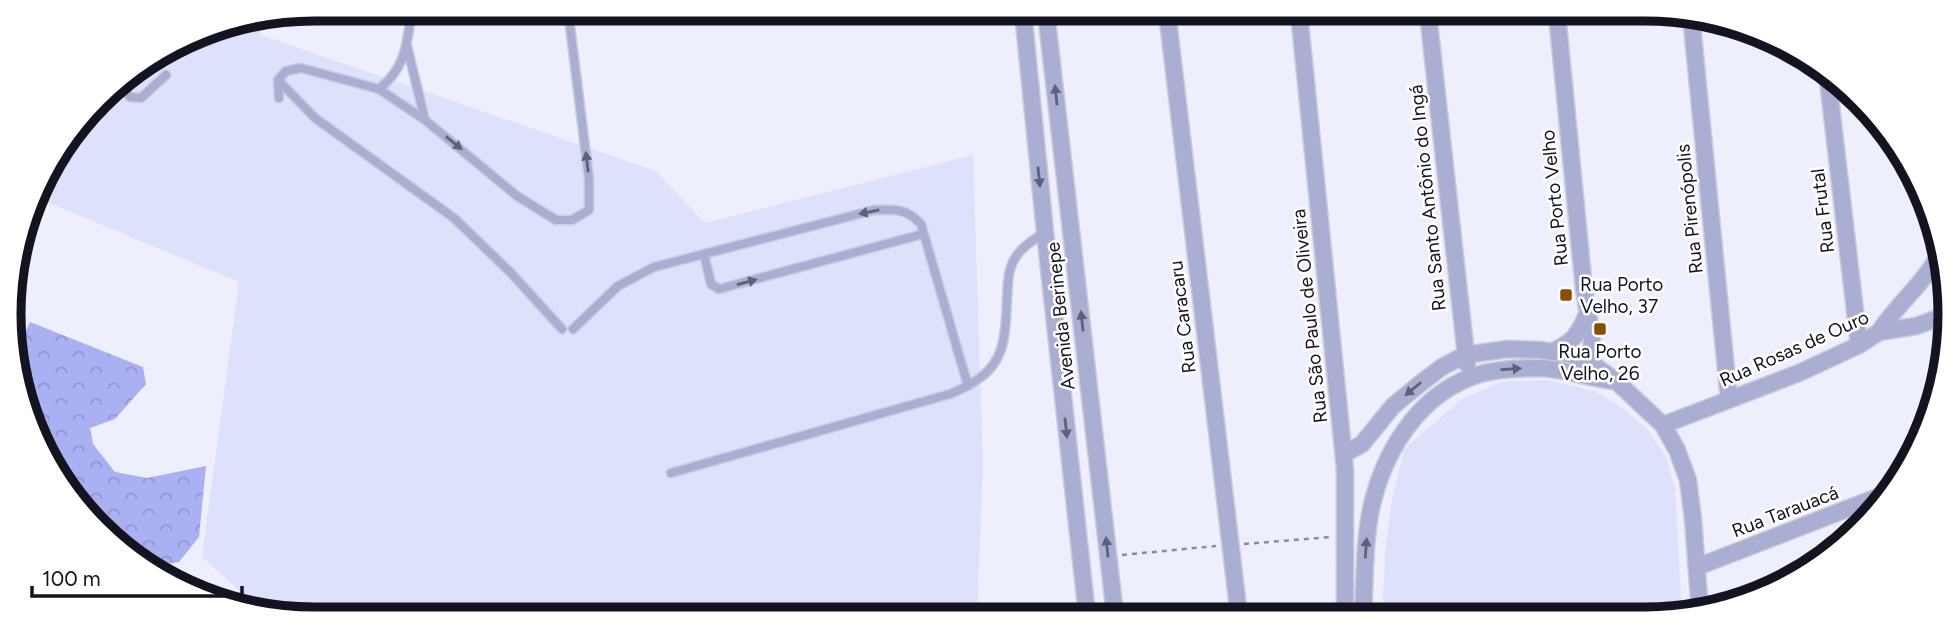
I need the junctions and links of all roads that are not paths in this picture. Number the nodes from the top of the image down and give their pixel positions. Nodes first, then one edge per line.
1 (410, 21) edge
2 (569, 21) edge
3 (1024, 21) edge
4 (1047, 21) edge
5 (1168, 21) edge
6 (1299, 21) edge
7 (1429, 21) edge
8 (1558, 21) edge
9 (1691, 25) edge
10 (407, 46) junction
11 (166, 75) dead end
12 (278, 80) junction
13 (1829, 87) edge
14 (379, 89) junction
15 (125, 91) edge
16 (279, 98) dead end
17 (425, 120) junction
18 (1045, 232) junction
19 (923, 234) junction
20 (704, 254) junction
21 (1933, 264) edge
22 (1588, 312) junction
23 (1938, 318) edge
24 (562, 329) dead end
25 (573, 329) dead end
26 (1879, 332) junction
27 (1859, 345) junction
28 (1553, 351) junction
29 (1465, 355) junction
30 (1590, 370) junction
31 (1471, 377) junction
32 (968, 386) junction
33 (1729, 400) junction
34 (1663, 425) junction
35 (1344, 454) junction
36 (671, 473) dead end
37 (1871, 500) edge
38 (1697, 567) junction
39 (1699, 601) edge
40 (1086, 607) edge
41 (1114, 607) edge
42 (1238, 607) edge
43 (1345, 607) edge
44 (1364, 607) edge

1 - 10 lane
17 -> 2 lane
3 -> 18 street, Avenida Berinepe
41 -> 4 street, Avenida Berinepe
5 - 42 street, Rua Caracaru
6 - 35 street, Rua São Paulo de Oliveira
7 - 29 street, Rua Santo Antônio do Ingá
8 - 22 street, Rua Porto Velho
9 - 33 street, Rua Pirenópolis
10 - 14 lane
10 - 17 lane
11 - 15 lane
12 - 14 lane
12 - 16 lane
12 - 24 lane
13 - 27 street, Rua Frutal
14 - 17 lane
18 - 32 lane
18 -> 40 street, Avenida Berinepe
19 -> 20 lane
20 -> 19 lane
19 - 32 lane
20 - 25 lane
21 - 26 street
22 - 28 street
22 - 30 street, Rua Porto Velho
23 - 26 street, Rua Rosas de Ouro
26 - 27 street, Rua Rosas de Ouro
27 - 33 street, Rua Rosas de Ouro
28 - 29 street
28 - 30 street
29 - 31 street, Rua Santo Antônio do Ingá
29 -> 35 street
31 -> 30 street
30 - 34 street
44 -> 31 street
32 - 36 lane
33 - 34 street, Rua Rosas de Ouro
34 - 38 street
35 - 43 street, Rua São Paulo de Oliveira
37 - 38 street, Rua Tarauacá
38 - 39 street

